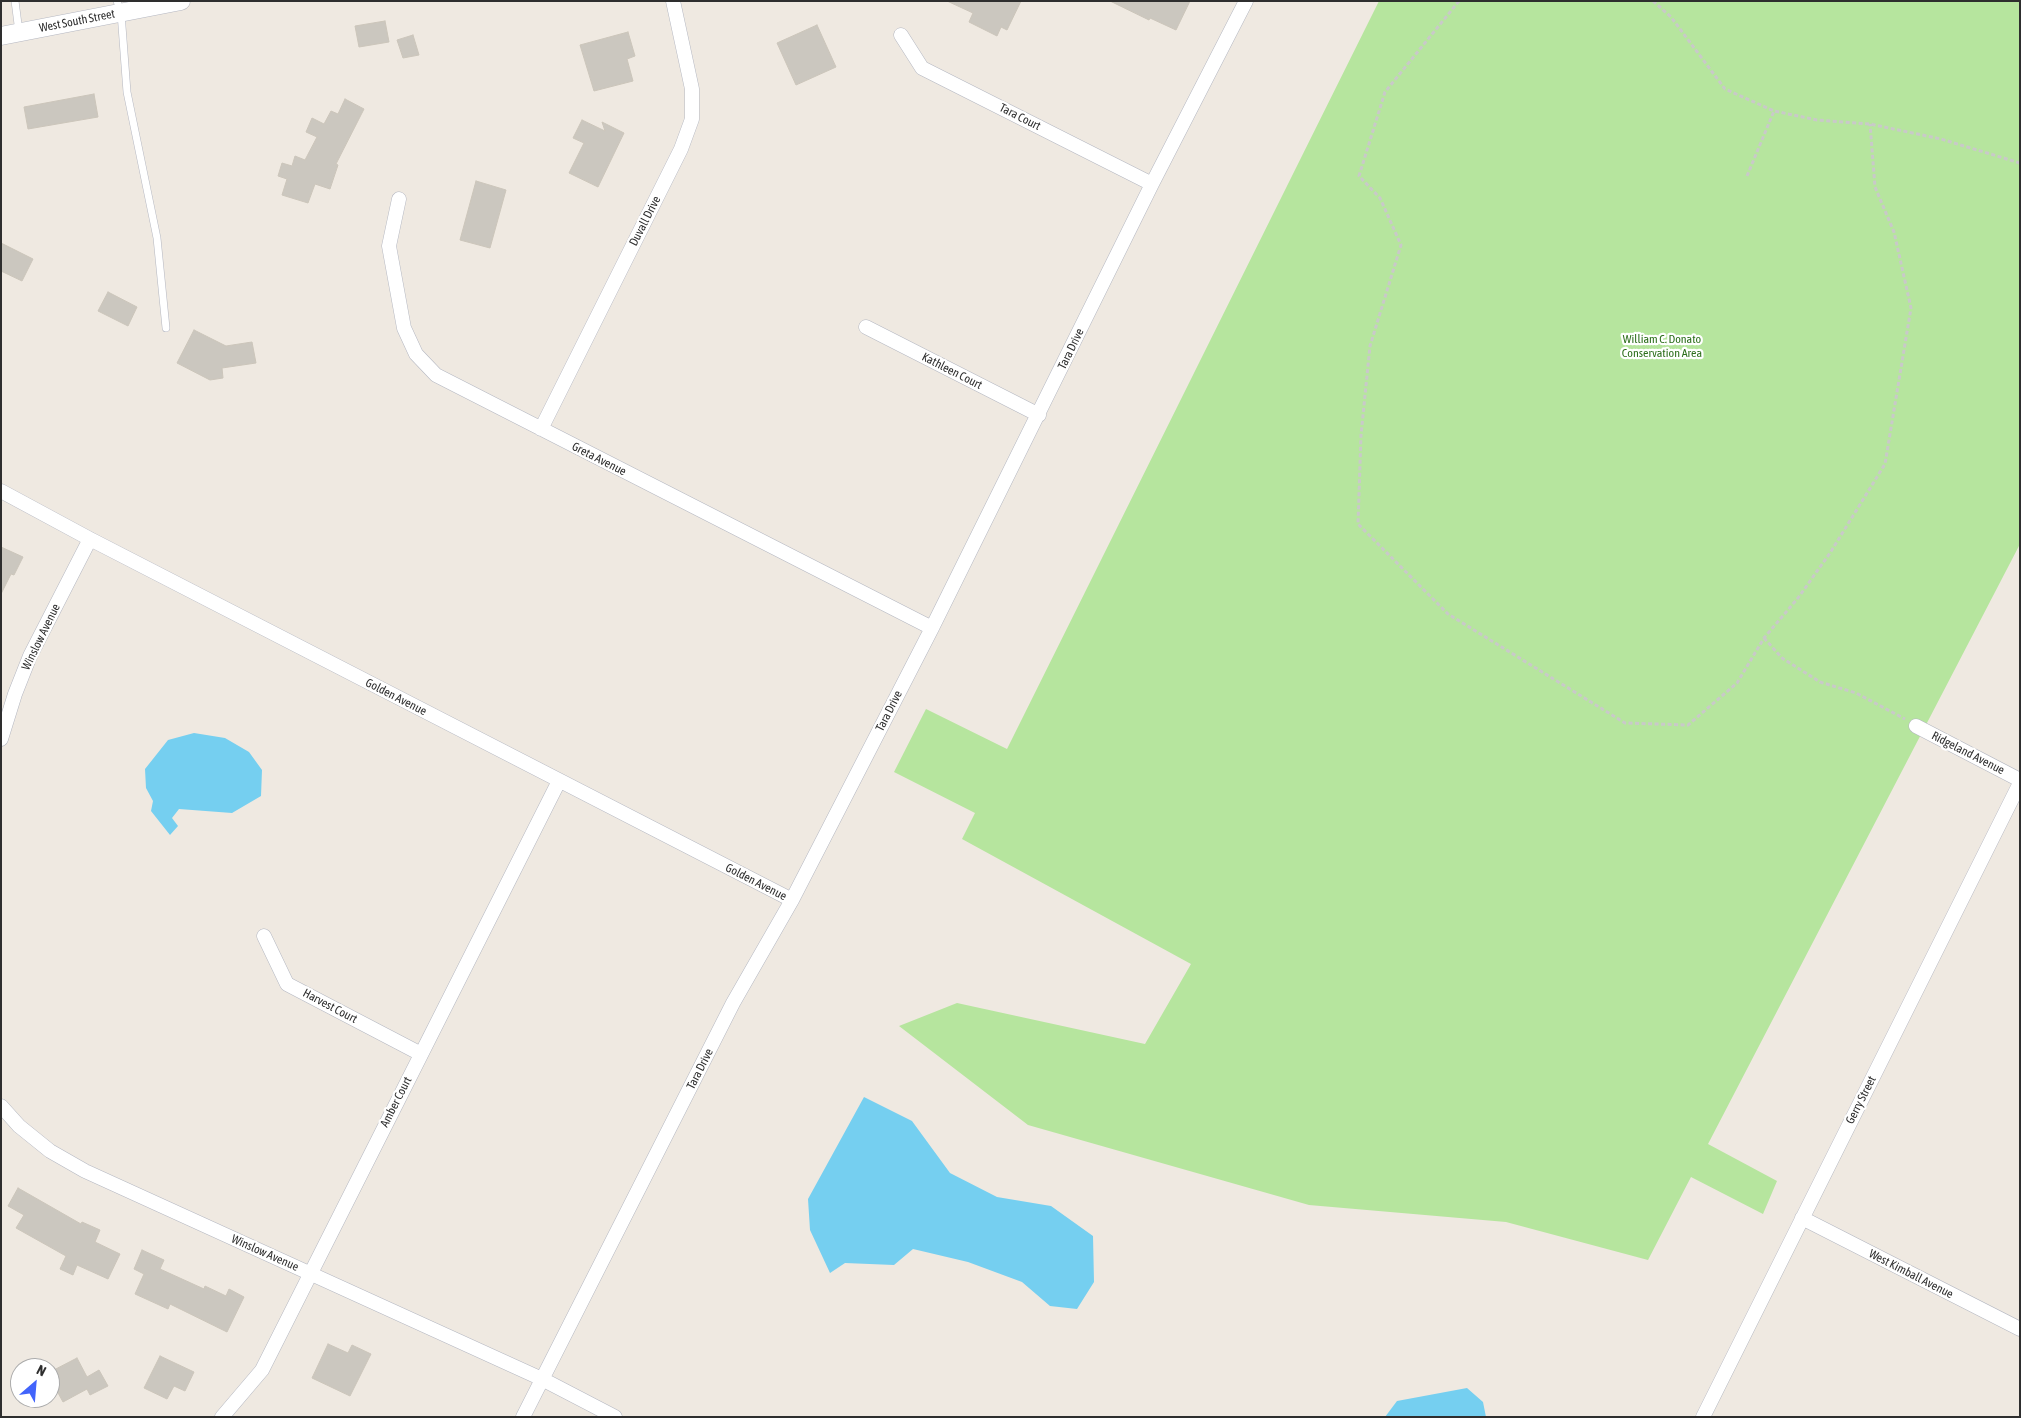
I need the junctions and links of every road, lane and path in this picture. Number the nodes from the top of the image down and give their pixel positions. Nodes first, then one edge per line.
1 (15, 1) edge
2 (181, 1) edge
3 (674, 1) edge
4 (1246, 1) edge
5 (1459, 1) edge
6 (1653, 1) edge
7 (119, 7) edge
8 (19, 32) junction
9 (901, 35) dead end
10 (1, 36) edge
11 (1774, 110) junction
12 (1870, 124) junction
13 (2020, 163) edge
14 (1747, 176) dead end
15 (1152, 184) junction
16 (399, 198) dead end
17 (866, 327) dead end
18 (166, 328) dead end
19 (1039, 415) junction
20 (541, 429) junction
21 (1, 491) edge
22 (90, 539) junction
23 (932, 628) junction
24 (1764, 638) junction
25 (1916, 726) joint
26 (1, 739) edge
27 (559, 781) junction
28 (2020, 781) edge
29 (792, 900) junction
30 (264, 936) dead end
31 (420, 1054) junction
32 (1, 1106) edge
33 (1802, 1218) junction
34 (310, 1273) junction
35 (2020, 1329) edge
36 (542, 1379) junction
37 (222, 1417) edge
38 (523, 1417) edge
39 (615, 1417) edge
40 (1703, 1417) edge

1 - 8 lane
2 - 7 street, West South Street
3 - 20 street, Duvall Drive
4 - 15 street, Tara Drive
5 - 24 path
6 - 11 path
7 - 8 street, West South Street
7 - 18 lane
8 - 10 street, West South Street
9 - 15 street, Tara Court
11 - 12 path
11 - 14 path
12 - 13 path
12 - 24 path
15 - 19 street, Tara Drive
16 - 20 street, Greta Avenue
17 - 19 street, Kathleen Court
19 - 23 street, Tara Drive
20 - 23 street, Greta Avenue
21 - 22 street, Golden Avenue
22 - 26 street, Winslow Avenue
22 - 27 street, Golden Avenue
23 - 29 street, Tara Drive
24 - 25 path
25 - 28 street, Ridgeland Avenue
27 - 29 street, Golden Avenue
27 - 31 street, Amber Court
28 - 33 street, Gerry Street
29 - 36 street, Tara Drive
30 - 31 street, Harvest Court
31 - 34 street, Amber Court
32 - 34 street, Winslow Avenue
33 - 35 street, West Kimball Avenue
33 - 40 street, Gerry Street
34 - 36 street, Winslow Avenue
34 - 37 street, Amber Court
36 - 38 street, Tara Drive
36 - 39 street

